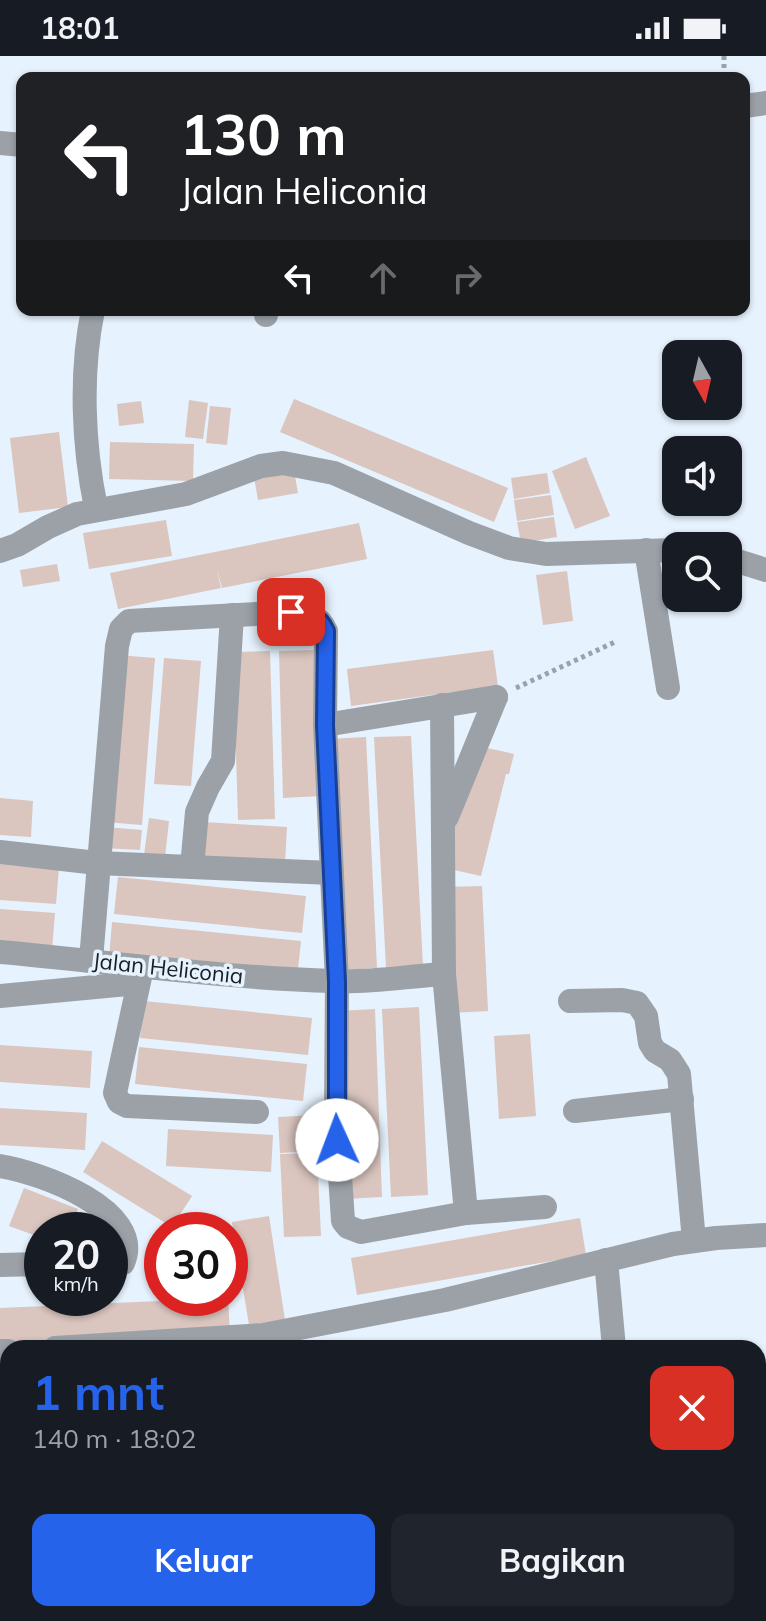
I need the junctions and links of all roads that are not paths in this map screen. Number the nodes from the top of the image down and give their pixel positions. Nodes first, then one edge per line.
1 (92, 316) edge
2 (96, 508) junction
3 (646, 550) junction
4 (662, 550) edge
5 (0, 551) edge
6 (742, 562) edge
7 (766, 570) edge
8 (232, 615) junction
9 (668, 688) dead end
10 (442, 705) junction
11 (325, 725) junction
12 (443, 828) junction
13 (0, 852) edge
14 (97, 863) junction
15 (192, 867) junction
16 (332, 873) junction
17 (0, 952) edge
18 (91, 960) junction
19 (444, 974) junction
20 (140, 975) junction
21 (337, 982) junction
22 (0, 996) edge
23 (570, 1001) dead end
24 (682, 1099) junction
25 (575, 1111) dead end
26 (257, 1112) dead end
27 (0, 1166) edge
28 (545, 1207) dead end
29 (107, 1212) edge
30 (466, 1213) junction
31 (766, 1235) edge
32 (694, 1241) junction
33 (606, 1260) junction
34 (24, 1264) edge
35 (0, 1265) edge
36 (277, 1340) edge
37 (613, 1340) edge

1 - 2 street
2 - 3 street
2 - 5 street
3 - 4 street
3 - 9 street
6 - 7 street
8 - 11 street
8 - 14 street
8 - 15 street
10 - 11 street
10 - 12 street
10 - 12 street
11 - 16 street
12 - 19 street
13 - 14 street
14 - 15 street
14 - 18 street
15 - 16 street
16 - 21 street
17 - 18 street, Jalan Heliconia
18 - 20 street, Jalan Heliconia
19 - 21 street, Jalan Heliconia
19 - 30 street
20 - 21 street, Jalan Heliconia
20 - 22 street
20 - 26 street
21 - 30 street
23 - 24 street
24 - 25 street
24 - 32 street
27 - 29 street
28 - 30 street
31 - 32 street
32 - 33 street
33 - 36 street
33 - 37 street
34 - 35 street

